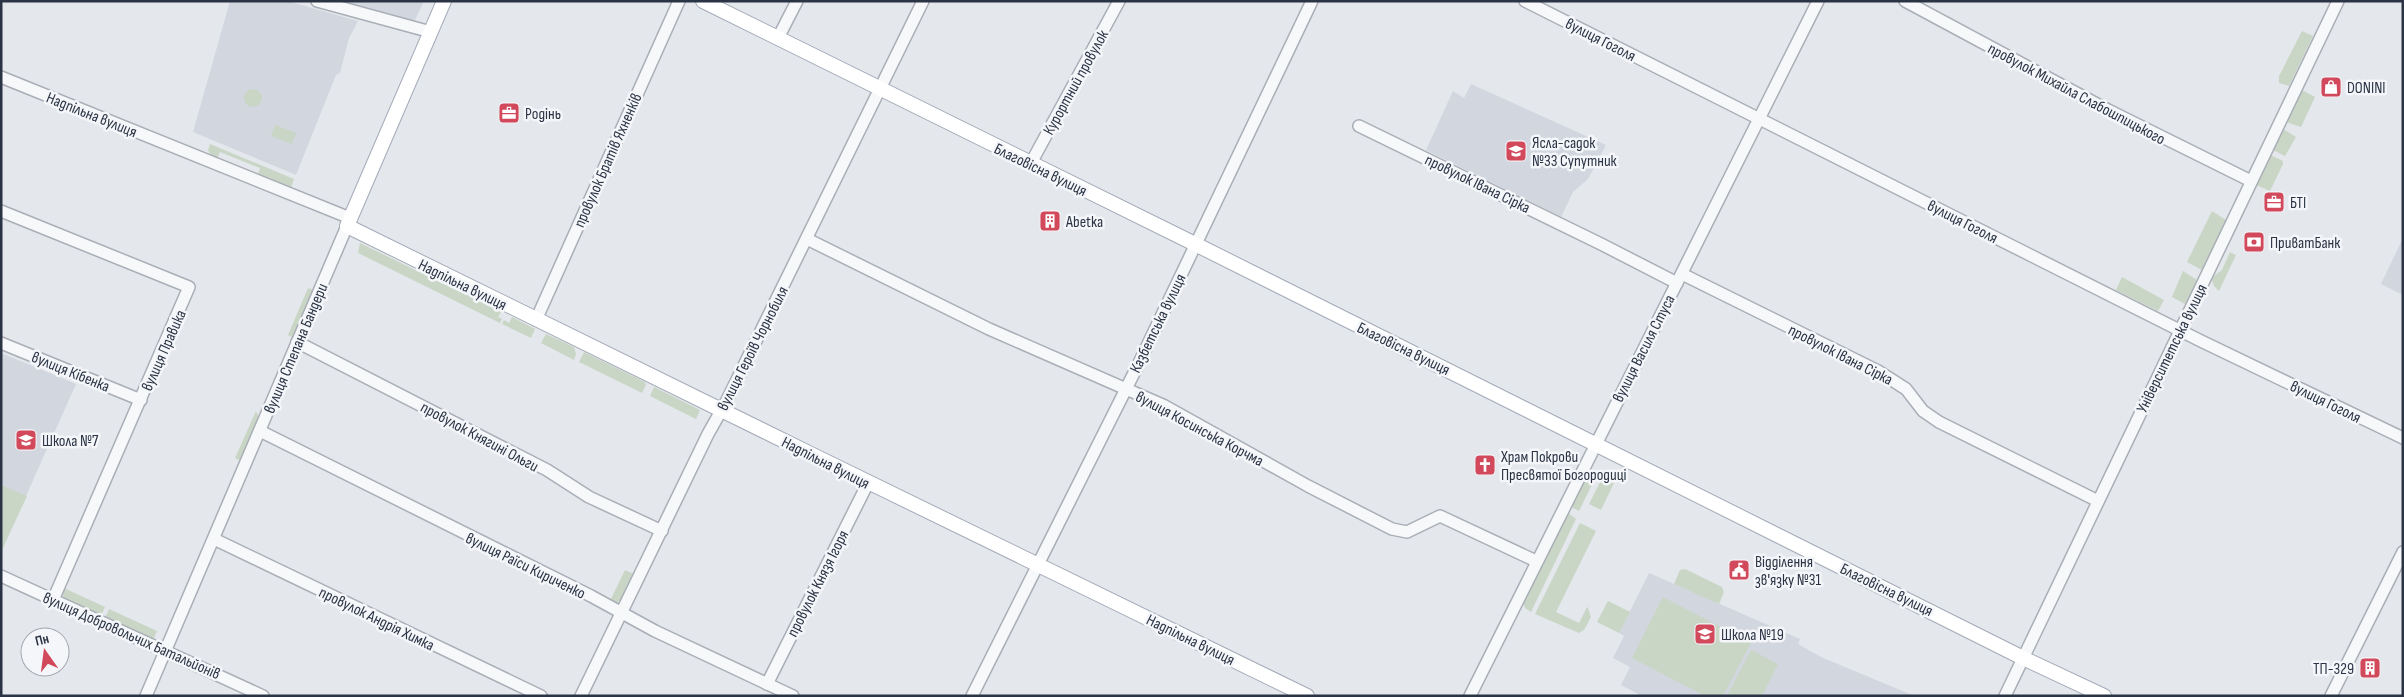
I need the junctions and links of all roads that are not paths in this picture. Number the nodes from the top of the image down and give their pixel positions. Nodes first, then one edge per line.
1 (317, 1) edge
2 (444, 1) edge
3 (679, 1) edge
4 (703, 1) edge
5 (797, 1) edge
6 (923, 1) edge
7 (1120, 1) edge
8 (1312, 1) edge
9 (1525, 1) edge
10 (1818, 1) edge
11 (1905, 1) edge
12 (2338, 1) edge
13 (430, 32) junction
14 (778, 38) junction
15 (1, 77) edge
16 (880, 90) junction
17 (1760, 119) junction
18 (1360, 126) dead end
19 (1030, 163) junction
20 (2251, 181) junction
21 (1, 211) edge
22 (349, 222) junction
23 (807, 239) junction
24 (1195, 244) junction
25 (1679, 279) junction
26 (536, 320) junction
27 (2180, 330) junction
28 (297, 342) junction
29 (1, 343) edge
30 (1125, 389) junction
31 (141, 400) junction
32 (721, 411) junction
33 (260, 431) junction
34 (2403, 438) edge
35 (1594, 444) junction
36 (868, 483) junction
37 (2098, 501) junction
38 (662, 531) junction
39 (214, 539) junction
40 (2403, 552) edge
41 (1536, 561) junction
42 (1037, 563) junction
43 (1, 576) edge
44 (53, 600) junction
45 (622, 614) junction
46 (165, 651) junction
47 (2023, 658) junction
48 (767, 684) junction
49 (146, 696) edge
50 (263, 696) edge
51 (540, 696) edge
52 (581, 696) edge
53 (793, 696) edge
54 (972, 696) edge
55 (1307, 696) edge
56 (1470, 696) edge
57 (2005, 696) edge
58 (2104, 696) edge
59 (2330, 696) edge

1 - 13 street
2 - 13 main road, вулиця Степана Бандери
3 - 26 street, провулок Братів Яхненків
4 - 14 main road, Благовісна вулиця
5 - 14 street
6 - 16 street, вулиця Героїв Чорнобиля
7 - 19 street, Курортний провулок
8 - 24 street, Казбетська вулиця
9 - 17 street, вулиця Гоголя
10 - 17 street, вулиця Василя Стуса
11 - 20 street, провулок Михайла Слабошпицького
12 - 20 street, Університетська вулиця
13 - 22 main road, вулиця Степана Бандери
14 - 16 main road, Благовісна вулиця
15 - 22 street, Надпільна вулиця
16 - 19 main road, Благовісна вулиця
16 - 23 street, вулиця Героїв Чорнобиля
17 - 25 street, вулиця Василя Стуса
17 - 27 street, вулиця Гоголя
18 - 25 street, провулок Івана Сірка
19 - 24 main road, Благовісна вулиця
20 - 27 street, Університетська вулиця
21 - 31 street, вулиця Правика
22 - 26 main road, Надпільна вулиця
22 - 28 street, вулиця Степана Бандери
23 - 30 street, вулиця Косинська Корчма
23 - 32 street, вулиця Героїв Чорнобиля
24 - 30 street, Казбетська вулиця
24 - 35 main road, Благовісна вулиця
25 - 35 street, вулиця Василя Стуса
25 - 37 street, провулок Івана Сірка
26 - 32 main road, Надпільна вулиця
27 - 34 street, вулиця Гоголя
27 - 37 street, Університетська вулиця
28 - 33 street, вулиця Степана Бандери
28 - 38 street, провулок Княгині Ольги
29 - 31 street, вулиця Кібенка
30 - 41 street, вулиця Косинська Корчма
30 - 42 street, Казбетська вулиця
31 - 44 street, вулиця Правика
32 - 36 main road, Надпільна вулиця
32 - 38 street, вулиця Героїв Чорнобиля
33 - 39 street, вулиця Степана Бандери
33 - 45 street, вулиця Раїси Кириченко
35 - 41 street, вулиця Василя Стуса
35 - 47 main road, Благовісна вулиця
36 - 42 main road, Надпільна вулиця
36 - 48 street, провулок Князя Ігоря
37 - 47 street, Університетська вулиця
38 - 45 street, вулиця Героїв Чорнобиля
39 - 46 street, вулиця Степана Бандери
39 - 51 street, провулок Андрія Химка
40 - 59 street
41 - 56 street, вулиця Василя Стуса
42 - 54 street, Казбетська вулиця
42 - 55 main road, Надпільна вулиця
43 - 44 street, вулиця Добровольчих Батальйонів
44 - 46 street, вулиця Добровольчих Батальйонів
45 - 48 street, вулиця Раїси Кириченко
45 - 52 street, вулиця Героїв Чорнобиля
46 - 49 street, вулиця Степана Бандери
46 - 50 street, вулиця Добровольчих Батальйонів
47 - 57 street, Університетська вулиця
47 - 58 main road, Благовісна вулиця
48 - 53 street, вулиця Раїси Кириченко

